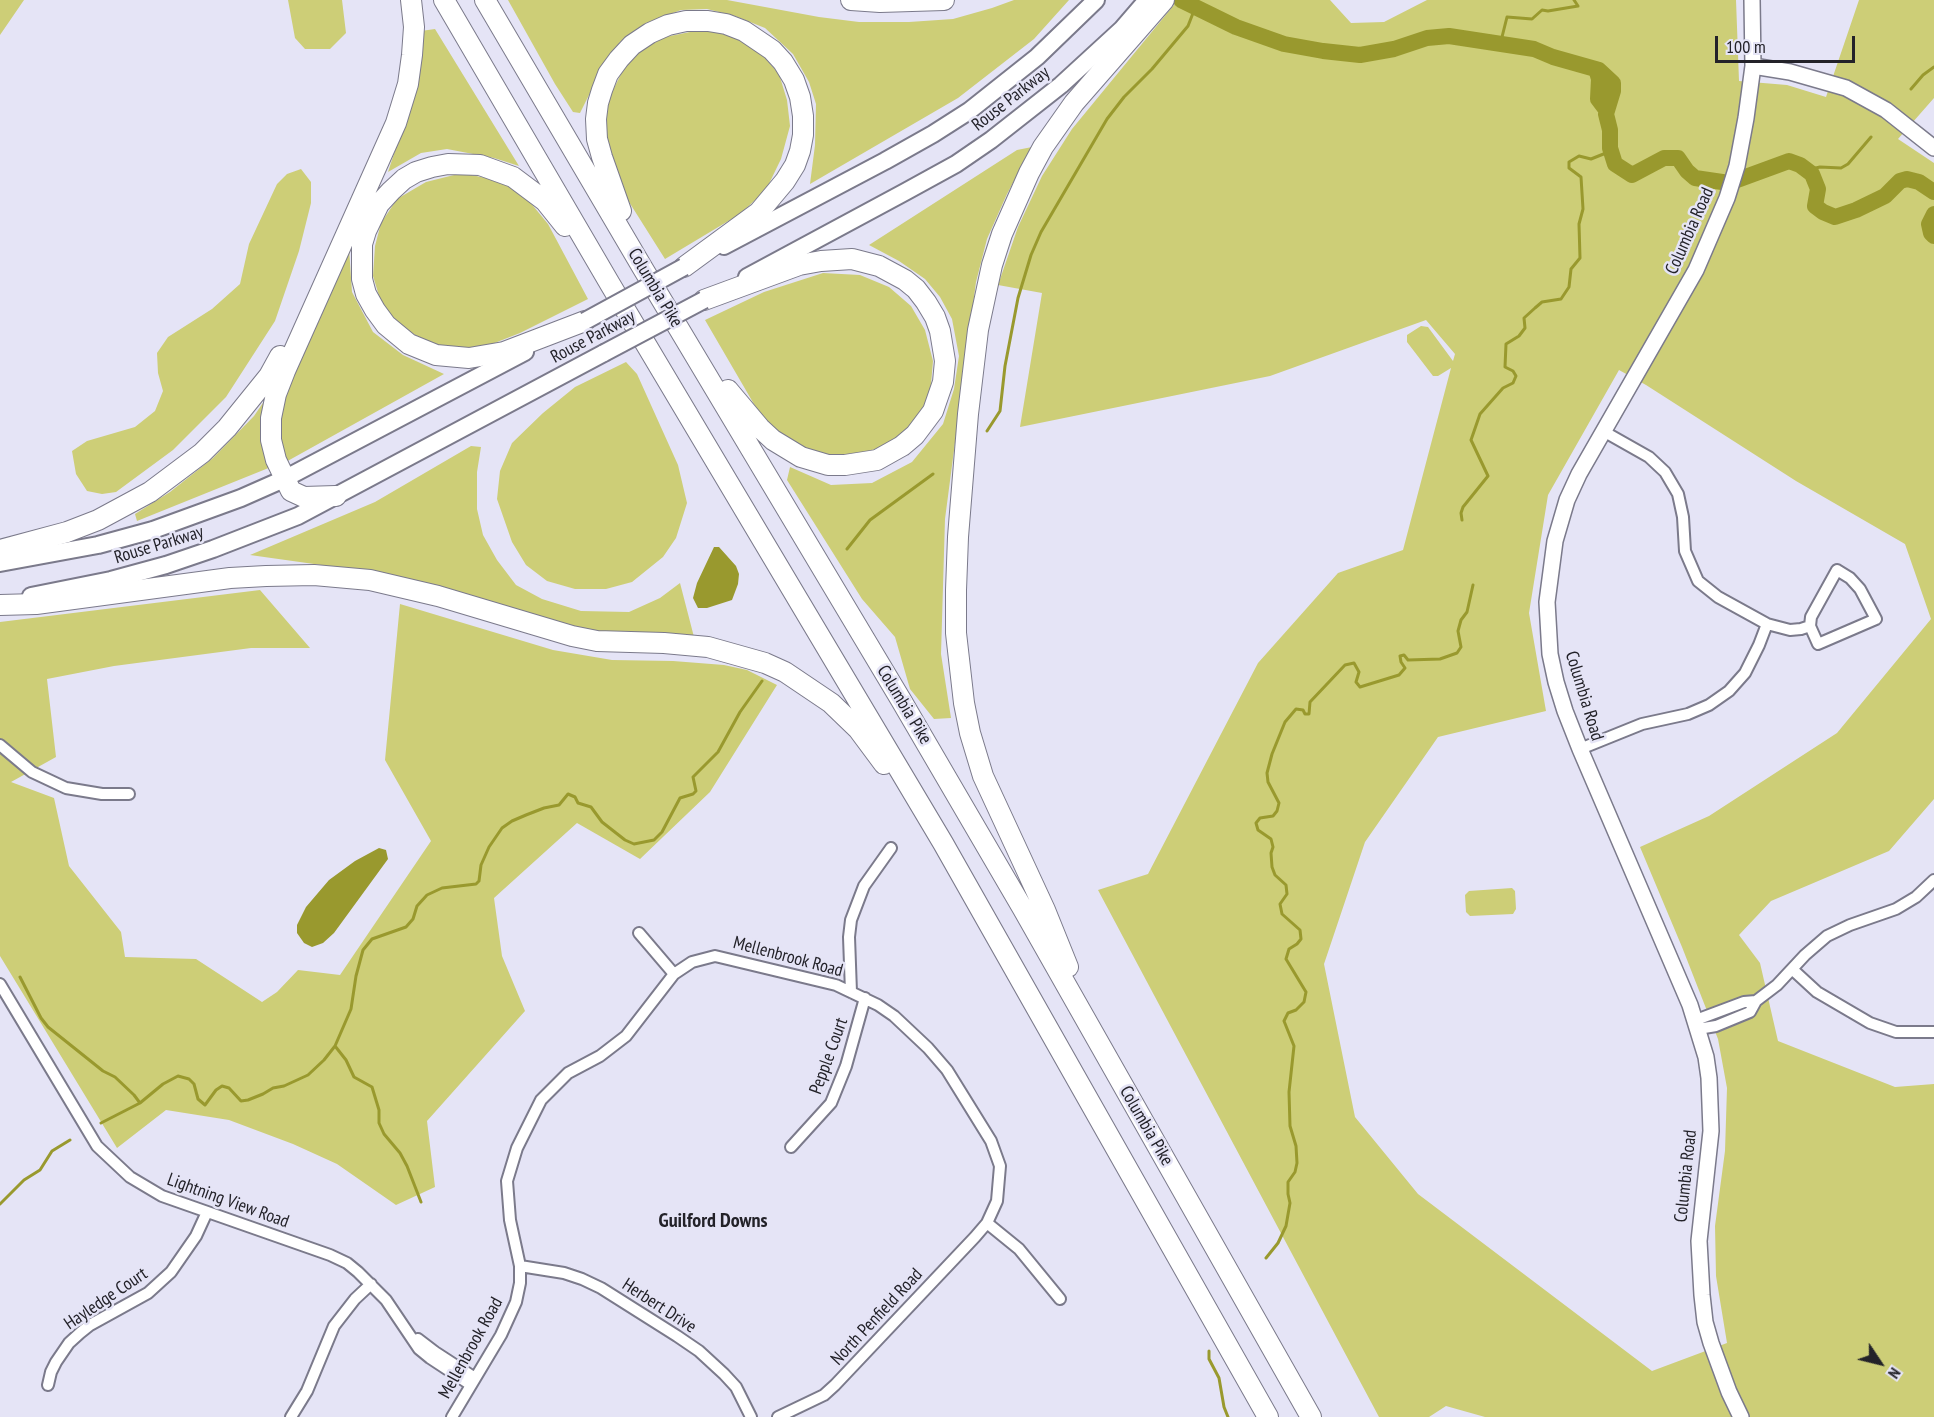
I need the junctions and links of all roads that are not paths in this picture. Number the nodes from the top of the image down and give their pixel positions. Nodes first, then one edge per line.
1 (411, 0) edge
2 (444, 0) edge
3 (485, 0) edge
4 (851, 0) edge
5 (944, 0) edge
6 (1096, 0) edge
7 (1752, 0) edge
8 (1151, 5) edge
9 (1753, 66) junction
10 (1934, 148) edge
11 (642, 267) junction
12 (684, 267) junction
13 (610, 284) junction
14 (323, 285) junction
15 (704, 300) junction
16 (663, 303) junction
17 (585, 321) junction
18 (1603, 431) junction
19 (284, 479) junction
20 (336, 496) junction
21 (0, 550) edge
22 (0, 563) edge
23 (0, 600) edge
24 (0, 605) edge
25 (1767, 624) junction
26 (1810, 626) junction
27 (0, 745) edge
28 (1580, 749) junction
29 (129, 794) dead end
30 (943, 843) junction
31 (891, 849) dead end
32 (1934, 880) edge
33 (639, 933) dead end
34 (1792, 969) junction
35 (674, 974) junction
36 (0, 984) edge
37 (851, 992) junction
38 (865, 998) junction
39 (1697, 1024) junction
40 (1934, 1032) edge
41 (1100, 1044) junction
42 (791, 1147) dead end
43 (207, 1212) junction
44 (987, 1223) junction
45 (520, 1266) junction
46 (371, 1284) junction
47 (1060, 1299) dead end
48 (1245, 1374) junction
49 (473, 1381) junction
50 (48, 1385) dead end
51 (291, 1417) edge
52 (452, 1417) edge
53 (751, 1417) edge
54 (778, 1417) edge
55 (1254, 1417) edge
56 (1268, 1417) edge
57 (1311, 1417) edge
58 (1741, 1417) edge

1 - 14 highway
2 - 13 highway, Columbia Pike
3 - 11 highway, Columbia Pike
4 - 5 highway
6 - 12 main road, Rouse Parkway
7 - 9 main road, Columbia Road
8 - 15 main road, Rouse Parkway
8 - 41 highway
9 - 10 main road
9 - 18 main road, Columbia Road
11 - 12 highway
11 - 16 highway, Columbia Pike
12 - 17 main road, Rouse Parkway, bridge
13 - 17 highway
13 - 30 highway, Columbia Pike
14 - 19 highway
14 - 21 highway
15 - 16 highway
15 - 20 main road, Rouse Parkway, bridge
16 - 41 highway, Columbia Pike
17 - 19 main road, Rouse Parkway
18 - 25 street
18 - 28 main road, Columbia Road
19 - 20 highway
19 - 22 main road, Rouse Parkway
20 - 23 main road, Rouse Parkway
24 - 30 highway
25 - 26 street
25 - 28 street
26 - 26 street
27 - 29 street
28 - 39 main road, Columbia Road
30 - 48 highway, Columbia Pike
31 - 37 street
32 - 34 street
33 - 35 street
34 - 39 street
34 - 40 street
35 - 37 street, Mellenbrook Road
35 - 45 street, Mellenbrook Road
36 - 43 street, Lightning View Road
37 - 38 street, Mellenbrook Road
38 - 42 street, Pepple Court
38 - 44 street, Mellenbrook Road
39 - 58 main road, Columbia Road
41 - 57 highway, Columbia Pike
43 - 46 street, Lightning View Road
43 - 50 street, Hayledge Court
44 - 47 street
44 - 54 street, North Penfield Road
45 - 49 street, Mellenbrook Road
45 - 53 street, Herbert Drive
46 - 49 street, Lightning View Road
46 - 51 street
48 - 55 highway
48 - 56 highway, Columbia Pike
49 - 52 street, Mellenbrook Road

